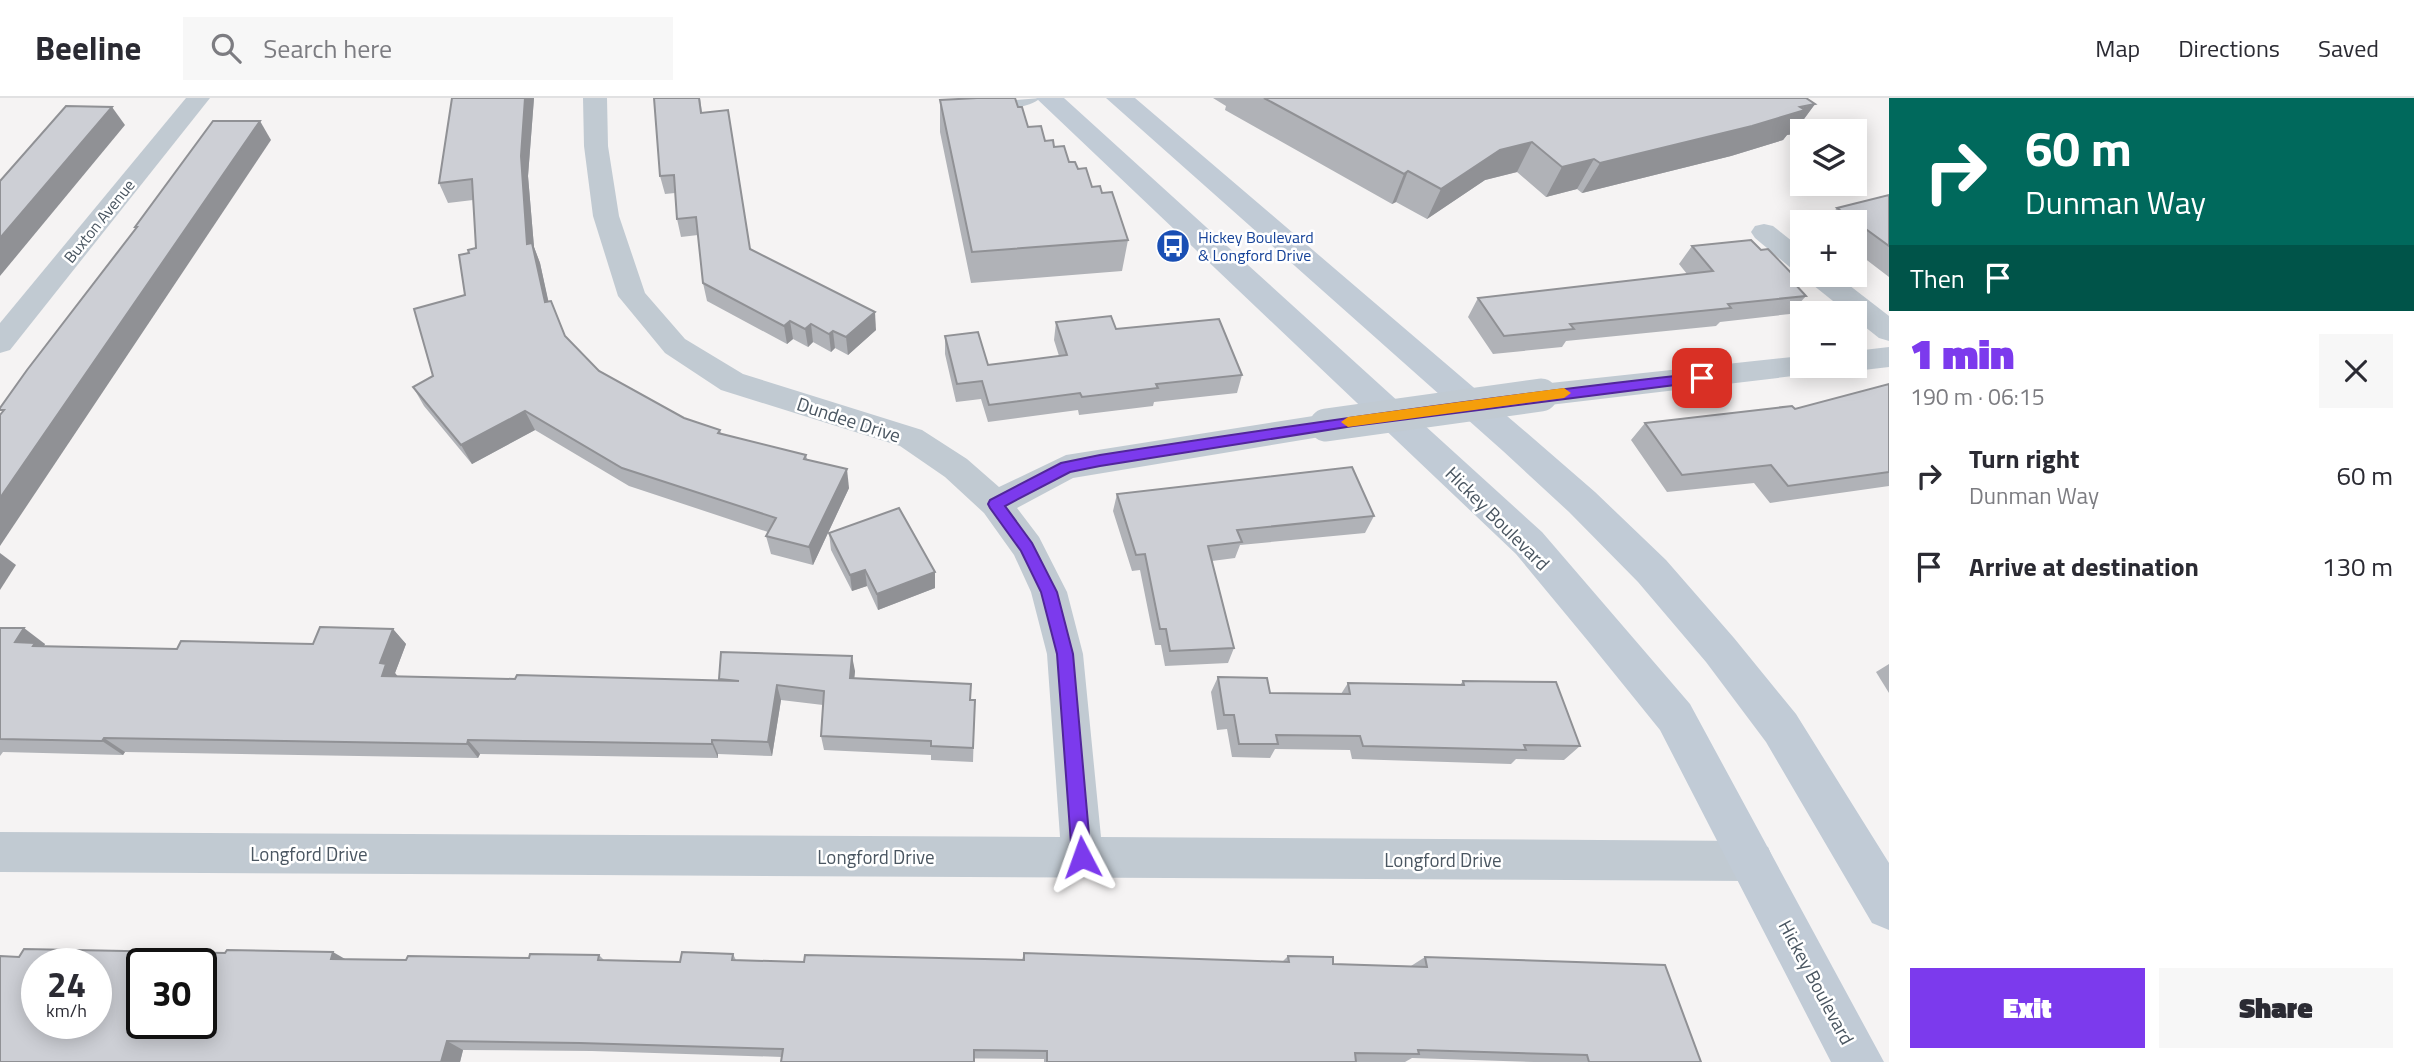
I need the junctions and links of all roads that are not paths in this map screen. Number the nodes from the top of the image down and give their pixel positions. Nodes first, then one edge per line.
1 (198, 98) edge
2 (595, 98) edge
3 (986, 98) edge
4 (1035, 98) edge
5 (1049, 98) edge
6 (1119, 98) edge
7 (1764, 232) dead end
8 (1790, 253) edge
9 (1833, 287) edge
10 (1889, 331) edge
11 (0, 343) edge
12 (1889, 357) edge
13 (1867, 359) edge
14 (1790, 368) edge
15 (996, 504) junction
16 (0, 852) edge
17 (1082, 857) junction
18 (1875, 859) edge
19 (1753, 860) junction
20 (1889, 906) edge
21 (1858, 1062) edge

1 - 11 street, Buxton Avenue
2 - 15 street, Dundee Drive
3 - 4 lane
5 - 19 main road, Hickey Boulevard
6 - 18 main road
7 - 8 street
9 - 10 street
12 - 13 street
14 - 15 street, bridge
15 - 17 street, Dundee Drive
16 - 17 street, Longford Drive
17 - 19 street, Longford Drive
18 - 20 main road
19 - 21 main road, Hickey Boulevard

